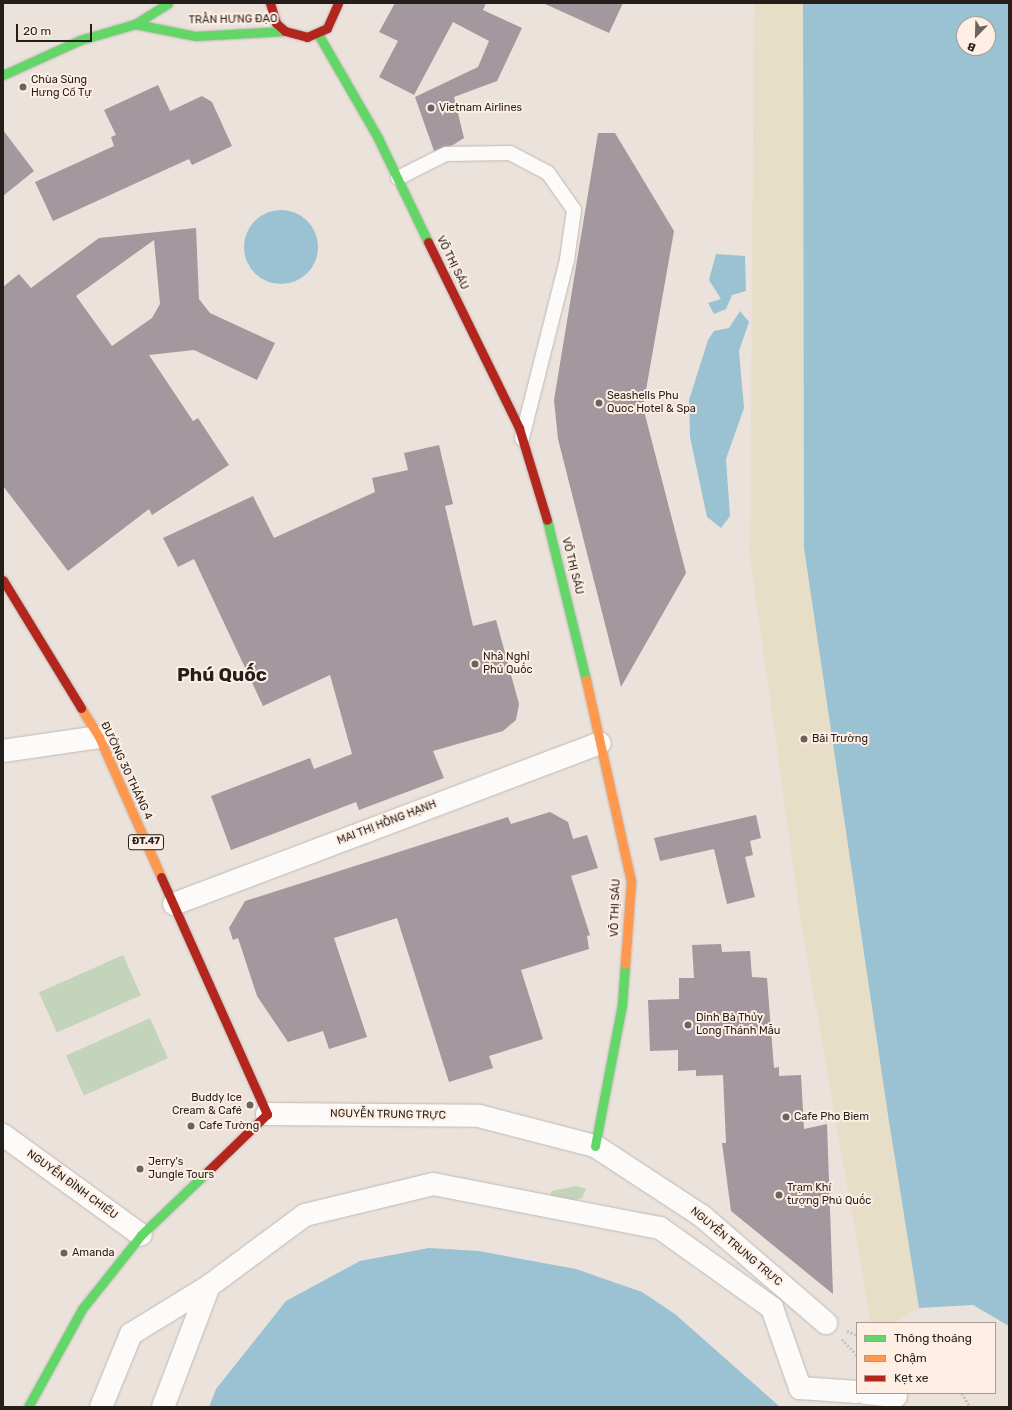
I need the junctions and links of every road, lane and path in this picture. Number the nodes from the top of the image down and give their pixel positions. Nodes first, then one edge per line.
1 (168, 3) edge
2 (270, 3) edge
3 (338, 3) edge
4 (135, 24) junction
5 (285, 31) junction
6 (318, 34) junction
7 (3, 75) edge
8 (398, 178) junction
9 (522, 438) junction
10 (3, 580) edge
11 (99, 738) junction
12 (600, 743) junction
13 (3, 751) edge
14 (174, 904) junction
15 (267, 1114) junction
16 (3, 1135) edge
17 (595, 1146) junction
18 (141, 1235) junction
19 (209, 1286) junction
20 (826, 1323) dead end
21 (856, 1392) edge
22 (875, 1394) edge
23 (963, 1394) edge
24 (896, 1396) dead end
25 (28, 1407) edge
26 (101, 1407) edge
27 (163, 1407) edge
28 (970, 1407) edge

1 - 4 main road, TRẦN HƯNG ĐẠO
2 - 5 main road
3 - 6 main road
4 - 5 main road, TRẦN HƯNG ĐẠO
4 - 7 main road, TRẦN HƯNG ĐẠO
5 - 6 main road, TRẦN HƯNG ĐẠO
6 - 8 main road, VÕ THỊ SÁU
8 - 9 main road, VÕ THỊ SÁU
8 - 9 lane
9 - 12 main road, VÕ THỊ SÁU
10 - 11 main road, ĐƯỜNG 30 THÁNG 4 / ĐT.47
11 - 13 street
11 - 14 main road, ĐƯỜNG 30 THÁNG 4 / ĐT.47
12 - 14 street, MAI THỊ HỒNG HẠNH
12 - 17 main road, VÕ THỊ SÁU
14 - 15 main road, ĐƯỜNG 30 THÁNG 4 / ĐT.47
15 - 17 street, NGUYỄN TRUNG TRỰC
15 - 18 main road
16 - 18 street, NGUYỄN ĐÌNH CHIỂU
17 - 20 street, NGUYỄN TRUNG TRỰC
18 - 25 main road
19 - 21 street
19 - 26 street
19 - 27 street
22 - 24 street
23 - 28 path

